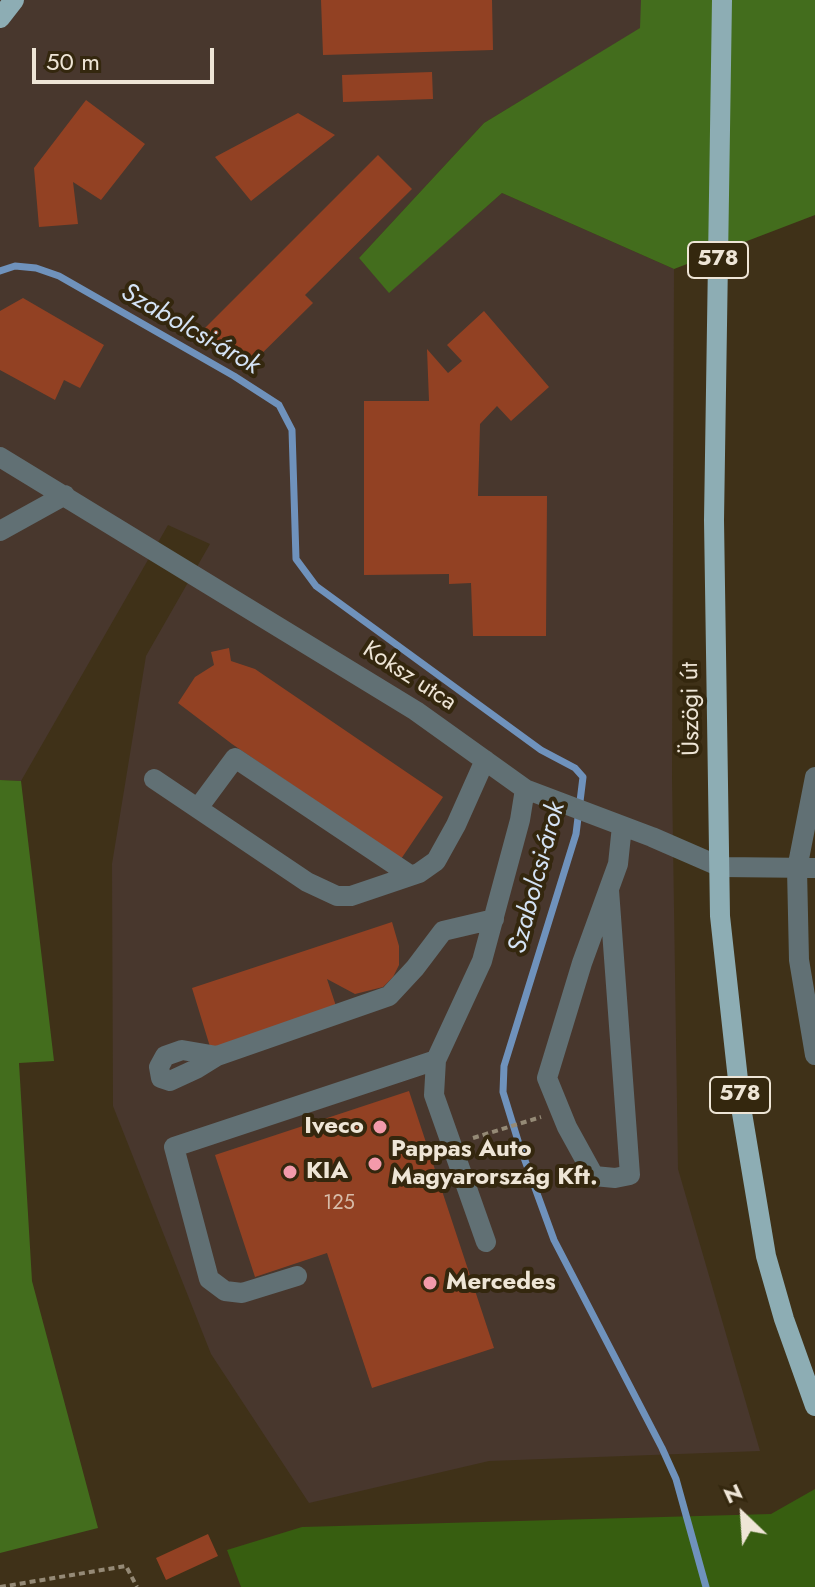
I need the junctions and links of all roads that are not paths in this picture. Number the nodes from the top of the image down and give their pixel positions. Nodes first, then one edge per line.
1 (14, 0) edge
2 (722, 0) edge
3 (0, 18) edge
4 (0, 457) edge
5 (65, 495) junction
6 (0, 531) edge
7 (485, 760) junction
8 (815, 777) edge
9 (154, 779) dead end
10 (525, 789) junction
11 (198, 808) junction
12 (622, 826) junction
13 (721, 867) junction
14 (806, 868) edge
15 (410, 875) junction
16 (609, 890) junction
17 (494, 919) junction
18 (815, 1055) edge
19 (217, 1056) dead end
20 (436, 1060) junction
21 (486, 1242) dead end
22 (297, 1276) dead end
23 (815, 1406) edge

1 - 3 main road
2 - 13 main road, Üszögi út / 578
4 - 5 street, Koksz utca
5 - 6 street
5 - 7 street, Koksz utca
7 - 10 street, Koksz utca
7 - 15 street
8 - 14 street
9 - 11 street
10 - 12 street, Koksz utca
10 - 17 street
11 - 15 street
11 - 15 street
12 - 13 street, Koksz utca
12 - 16 street
13 - 14 street, Koksz utca
13 - 23 main road, Üszögi út / 578
14 - 18 street
16 - 16 street
17 - 19 street
17 - 20 street
20 - 21 street
20 - 22 street

